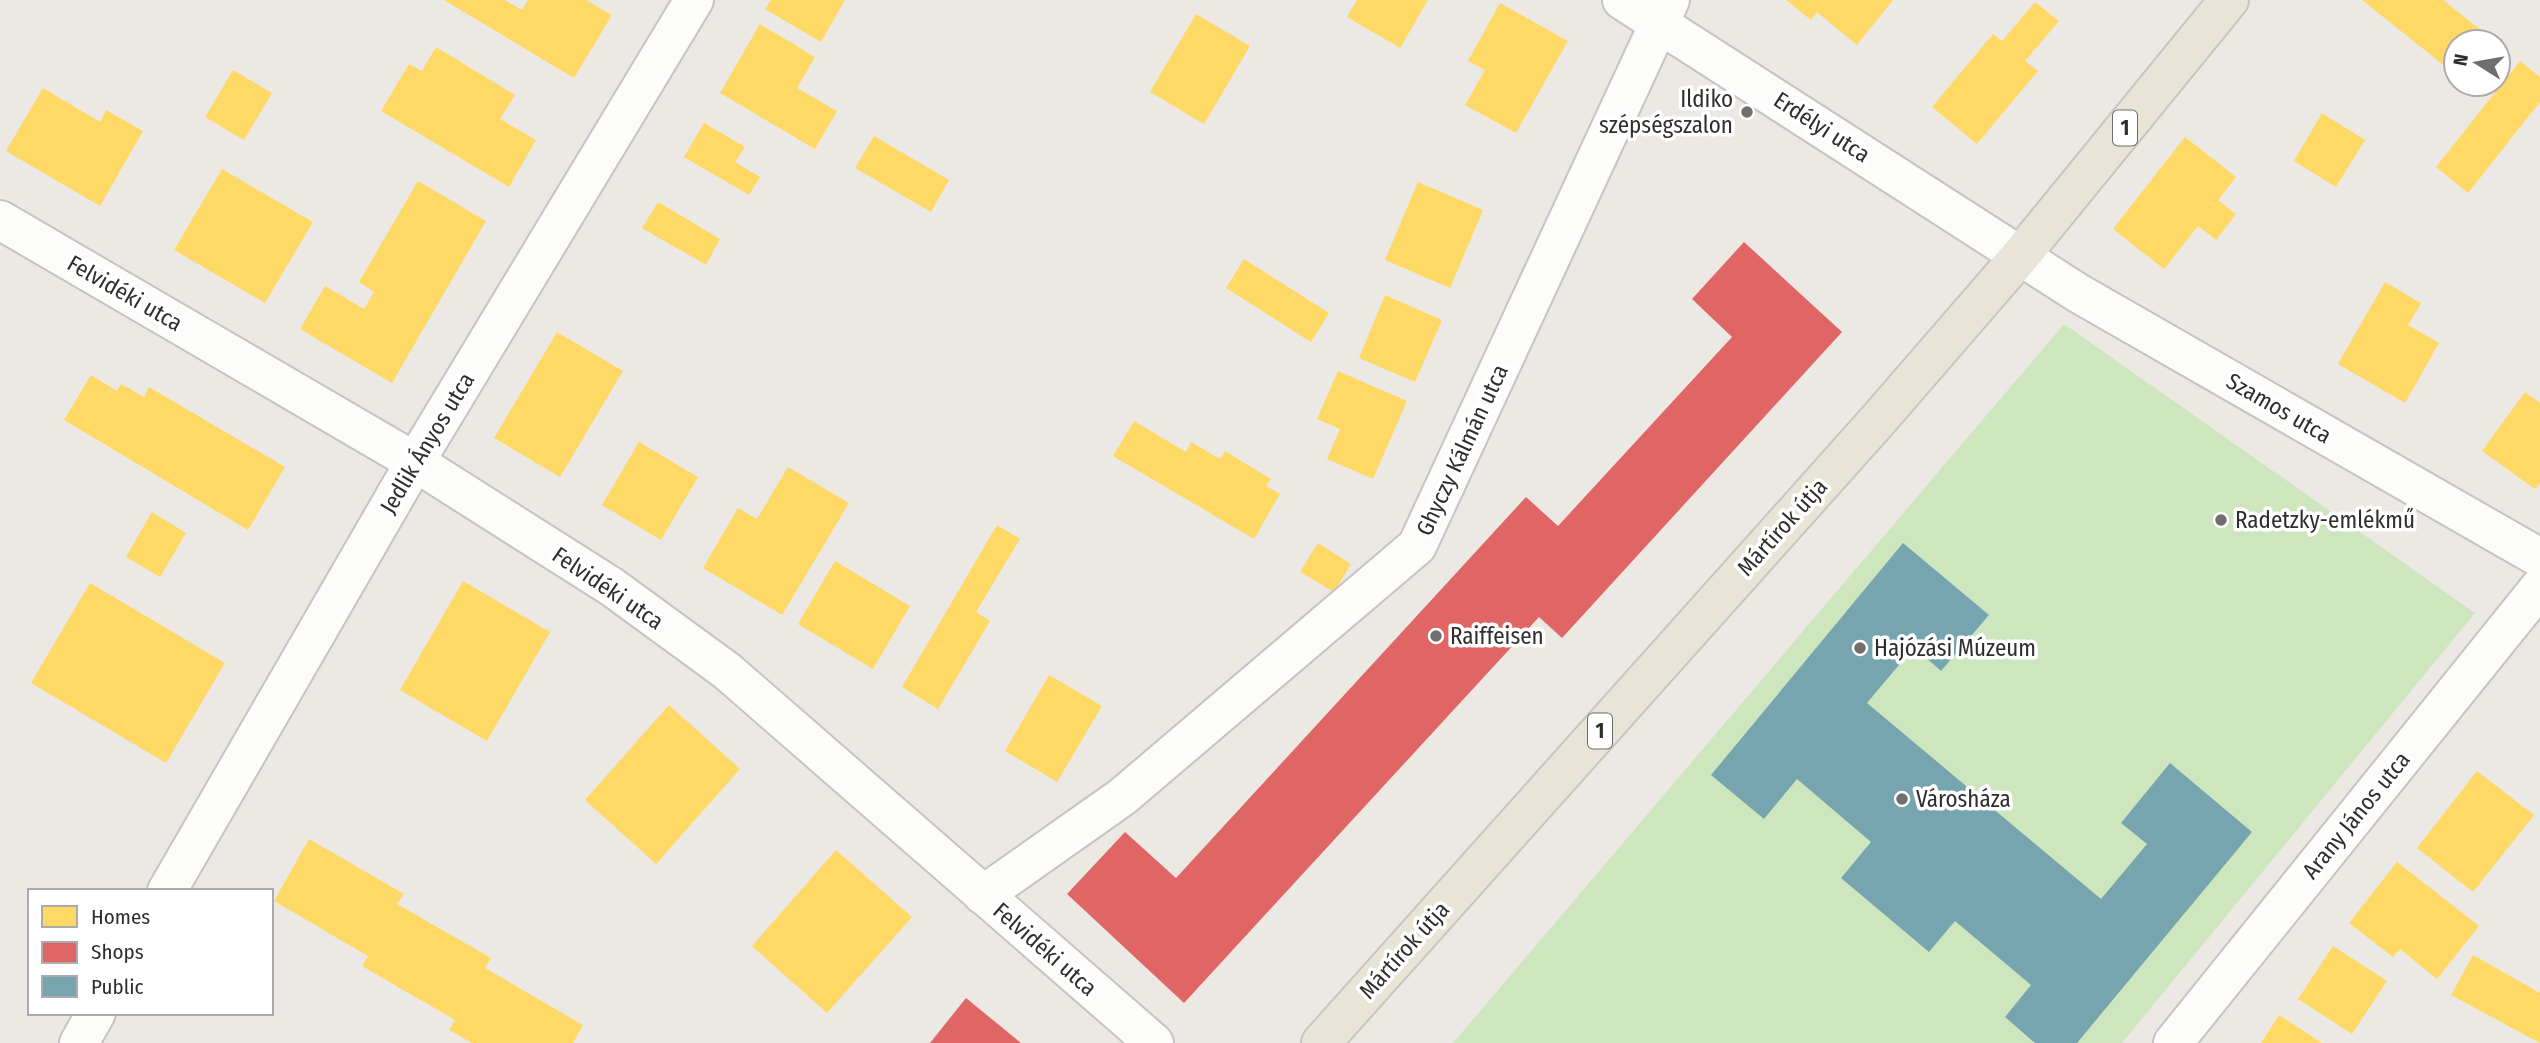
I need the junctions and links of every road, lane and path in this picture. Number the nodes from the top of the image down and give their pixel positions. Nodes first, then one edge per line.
1 (694, 0) edge
2 (1622, 0) edge
3 (2229, 0) edge
4 (1664, 11) edge
5 (0, 220) edge
6 (2021, 255) junction
7 (415, 463) junction
8 (2540, 558) edge
9 (2540, 587) edge
10 (168, 889) edge
11 (983, 895) junction
12 (95, 1015) edge
13 (79, 1043) edge
14 (1154, 1043) edge
15 (1321, 1043) edge
16 (2173, 1043) edge

1 - 7 street, Jedlik Ányos utca
2 - 4 street, Erdélyi utca
3 - 6 main road, Mártírok útja / 1
4 - 6 street, Erdélyi utca
4 - 11 street, Ghyczy Kálmán utca
5 - 7 street, Felvidéki utca
6 - 8 street, Szamos utca
6 - 15 main road, Mártírok útja / 1
7 - 10 street, Jedlik Ányos utca
7 - 11 street, Felvidéki utca
9 - 16 street, Arany János utca
11 - 14 street, Felvidéki utca
12 - 13 street

